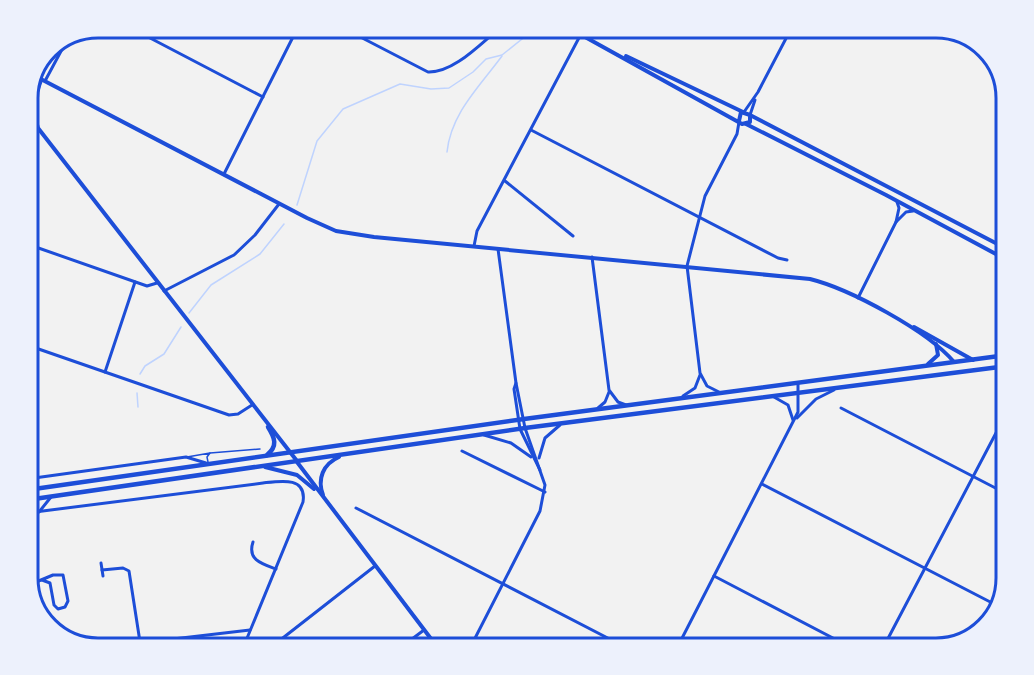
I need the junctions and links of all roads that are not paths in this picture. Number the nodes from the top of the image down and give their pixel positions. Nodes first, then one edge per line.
1 (150, 38) edge
2 (293, 38) edge
3 (362, 38) edge
4 (487, 38) edge
5 (579, 38) edge
6 (589, 38) edge
7 (786, 38) edge
8 (61, 50) edge
9 (619, 54) junction
10 (656, 69) junction
11 (652, 76) junction
12 (43, 81) junction
13 (39, 88) edge
14 (758, 92) junction
15 (264, 97) junction
16 (743, 112) junction
17 (750, 115) junction
18 (739, 121) junction
19 (746, 124) junction
20 (38, 128) edge
21 (531, 130) junction
22 (737, 134) junction
23 (224, 174) junction
24 (504, 181) junction
25 (896, 190) junction
26 (893, 199) junction
27 (279, 204) junction
28 (922, 205) junction
29 (915, 212) junction
30 (699, 216) junction
31 (896, 222) junction
32 (573, 236) dead end
33 (996, 243) joint
34 (474, 246) junction
35 (38, 248) edge
36 (498, 249) junction
37 (991, 252) junction
38 (996, 254) edge
39 (592, 257) junction
40 (787, 260) dead end
41 (687, 266) junction
42 (135, 282) junction
43 (157, 283) junction
44 (164, 291) junction
45 (857, 299) junction
46 (902, 322) junction
47 (932, 340) junction
48 (38, 349) edge
49 (996, 357) edge
50 (974, 360) junction
51 (955, 362) junction
52 (924, 366) junction
53 (996, 368) edge
54 (971, 370) junction
55 (105, 372) junction
56 (700, 373) junction
57 (516, 383) junction
58 (798, 383) junction
59 (838, 388) junction
60 (609, 390) junction
61 (721, 393) junction
62 (799, 393) junction
63 (769, 397) junction
64 (680, 398) junction
65 (252, 405) junction
66 (627, 405) junction
67 (841, 408) dead end
68 (596, 409) junction
69 (524, 418) junction
70 (518, 419) junction
71 (568, 423) junction
72 (792, 424) junction
73 (268, 426) junction
74 (523, 429) junction
75 (996, 433) edge
76 (481, 435) junction
77 (260, 449) dead end
78 (462, 451) dead end
79 (210, 453) junction
80 (290, 453) junction
81 (342, 456) junction
82 (186, 457) junction
83 (262, 458) junction
84 (297, 462) junction
85 (213, 465) junction
86 (538, 465) junction
87 (265, 467) junction
88 (973, 476) junction
89 (38, 477) edge
90 (762, 484) junction
91 (996, 488) edge
92 (38, 489) edge
93 (545, 492) junction
94 (321, 495) junction
95 (51, 497) junction
96 (38, 499) edge
97 (356, 508) dead end
98 (332, 509) junction
99 (39, 512) joint
100 (253, 542) dead end
101 (101, 563) dead end
102 (375, 566) junction
103 (276, 569) junction
104 (926, 569) junction
105 (102, 570) junction
106 (103, 576) dead end
107 (714, 576) junction
108 (42, 580) junction
109 (38, 582) edge
110 (502, 584) junction
111 (991, 602) edge
112 (250, 630) junction
113 (424, 630) junction
114 (139, 638) edge
115 (177, 638) edge
116 (247, 638) edge
117 (283, 638) edge
118 (413, 638) edge
119 (430, 638) edge
120 (475, 638) edge
121 (607, 638) edge
122 (682, 638) edge
123 (833, 638) edge
124 (888, 638) edge

1 - 15 street
2 - 15 street
3 - 4 street
5 - 21 street
6 - 9 street
7 - 14 street
8 - 12 street
9 - 10 street
9 - 11 street
10 - 11 street
10 - 16 street
11 - 18 street
12 - 13 street
12 - 23 street
14 - 16 street
14 - 17 street
15 - 23 street
16 - 17 street
16 - 18 street
17 - 19 street
17 - 25 street
18 - 19 street
18 - 22 street
19 - 22 street
19 - 26 street
20 - 43 street
21 - 24 street
21 - 30 street
22 - 30 street
23 - 27 street
24 - 32 street
24 - 34 street
25 - 26 street
25 - 28 street
26 - 29 street
26 - 31 street
27 - 34 street
27 - 44 street
28 - 29 street
28 - 33 street
29 - 31 street
29 - 37 street
30 - 40 street
30 - 41 street
31 - 45 street
33 - 37 street
34 - 36 street
35 - 42 street
36 - 39 street
36 - 57 street
37 - 38 street
39 - 41 street
39 - 60 street
41 - 45 street
41 - 56 street
42 - 43 street
42 - 55 street
43 - 44 street
44 - 65 street
45 - 46 street
46 - 47 street
46 - 50 street
47 - 51 street
47 - 52 street
48 - 55 street
49 - 50 highway
50 - 51 highway
51 - 52 highway
51 - 54 highway
52 - 58 highway
53 - 54 highway
54 - 59 highway
55 - 65 street
56 - 61 street
56 - 64 street
57 - 69 street
57 - 70 street
58 - 61 highway
58 - 62 street
59 - 62 highway
59 - 72 street
60 - 66 street
60 - 68 street
61 - 64 highway
62 - 63 highway
62 - 72 street
63 - 71 highway
63 - 72 street
64 - 66 highway
65 - 73 street
66 - 68 highway
67 - 88 street
68 - 69 highway
69 - 70 highway
69 - 74 street
70 - 74 street
70 - 80 highway
71 - 74 highway
71 - 86 street
72 - 90 street
73 - 80 street
73 - 83 highway
74 - 76 highway
74 - 86 street
75 - 88 street
76 - 81 highway
76 - 86 street
77 - 79 lane
78 - 93 street
79 - 82 lane
79 - 85 lane
80 - 83 highway
80 - 84 street
81 - 84 highway
81 - 98 street
82 - 85 street
82 - 89 street
83 - 85 highway
84 - 87 highway
84 - 94 street
85 - 92 highway
86 - 93 street
87 - 94 street
87 - 95 highway
88 - 91 street
88 - 104 street
90 - 104 street
90 - 107 street
93 - 110 street
94 - 98 street
95 - 96 highway
95 - 99 street
97 - 110 street
98 - 102 street
99 - 103 street
100 - 103 street
101 - 105 street
102 - 113 street
102 - 117 street
103 - 112 street
104 - 111 street
104 - 124 street
105 - 106 street
105 - 114 street
107 - 122 street
107 - 123 street
108 - 108 street
108 - 109 street
110 - 120 street
110 - 121 street
112 - 115 street
112 - 116 street
113 - 118 street
113 - 119 street

